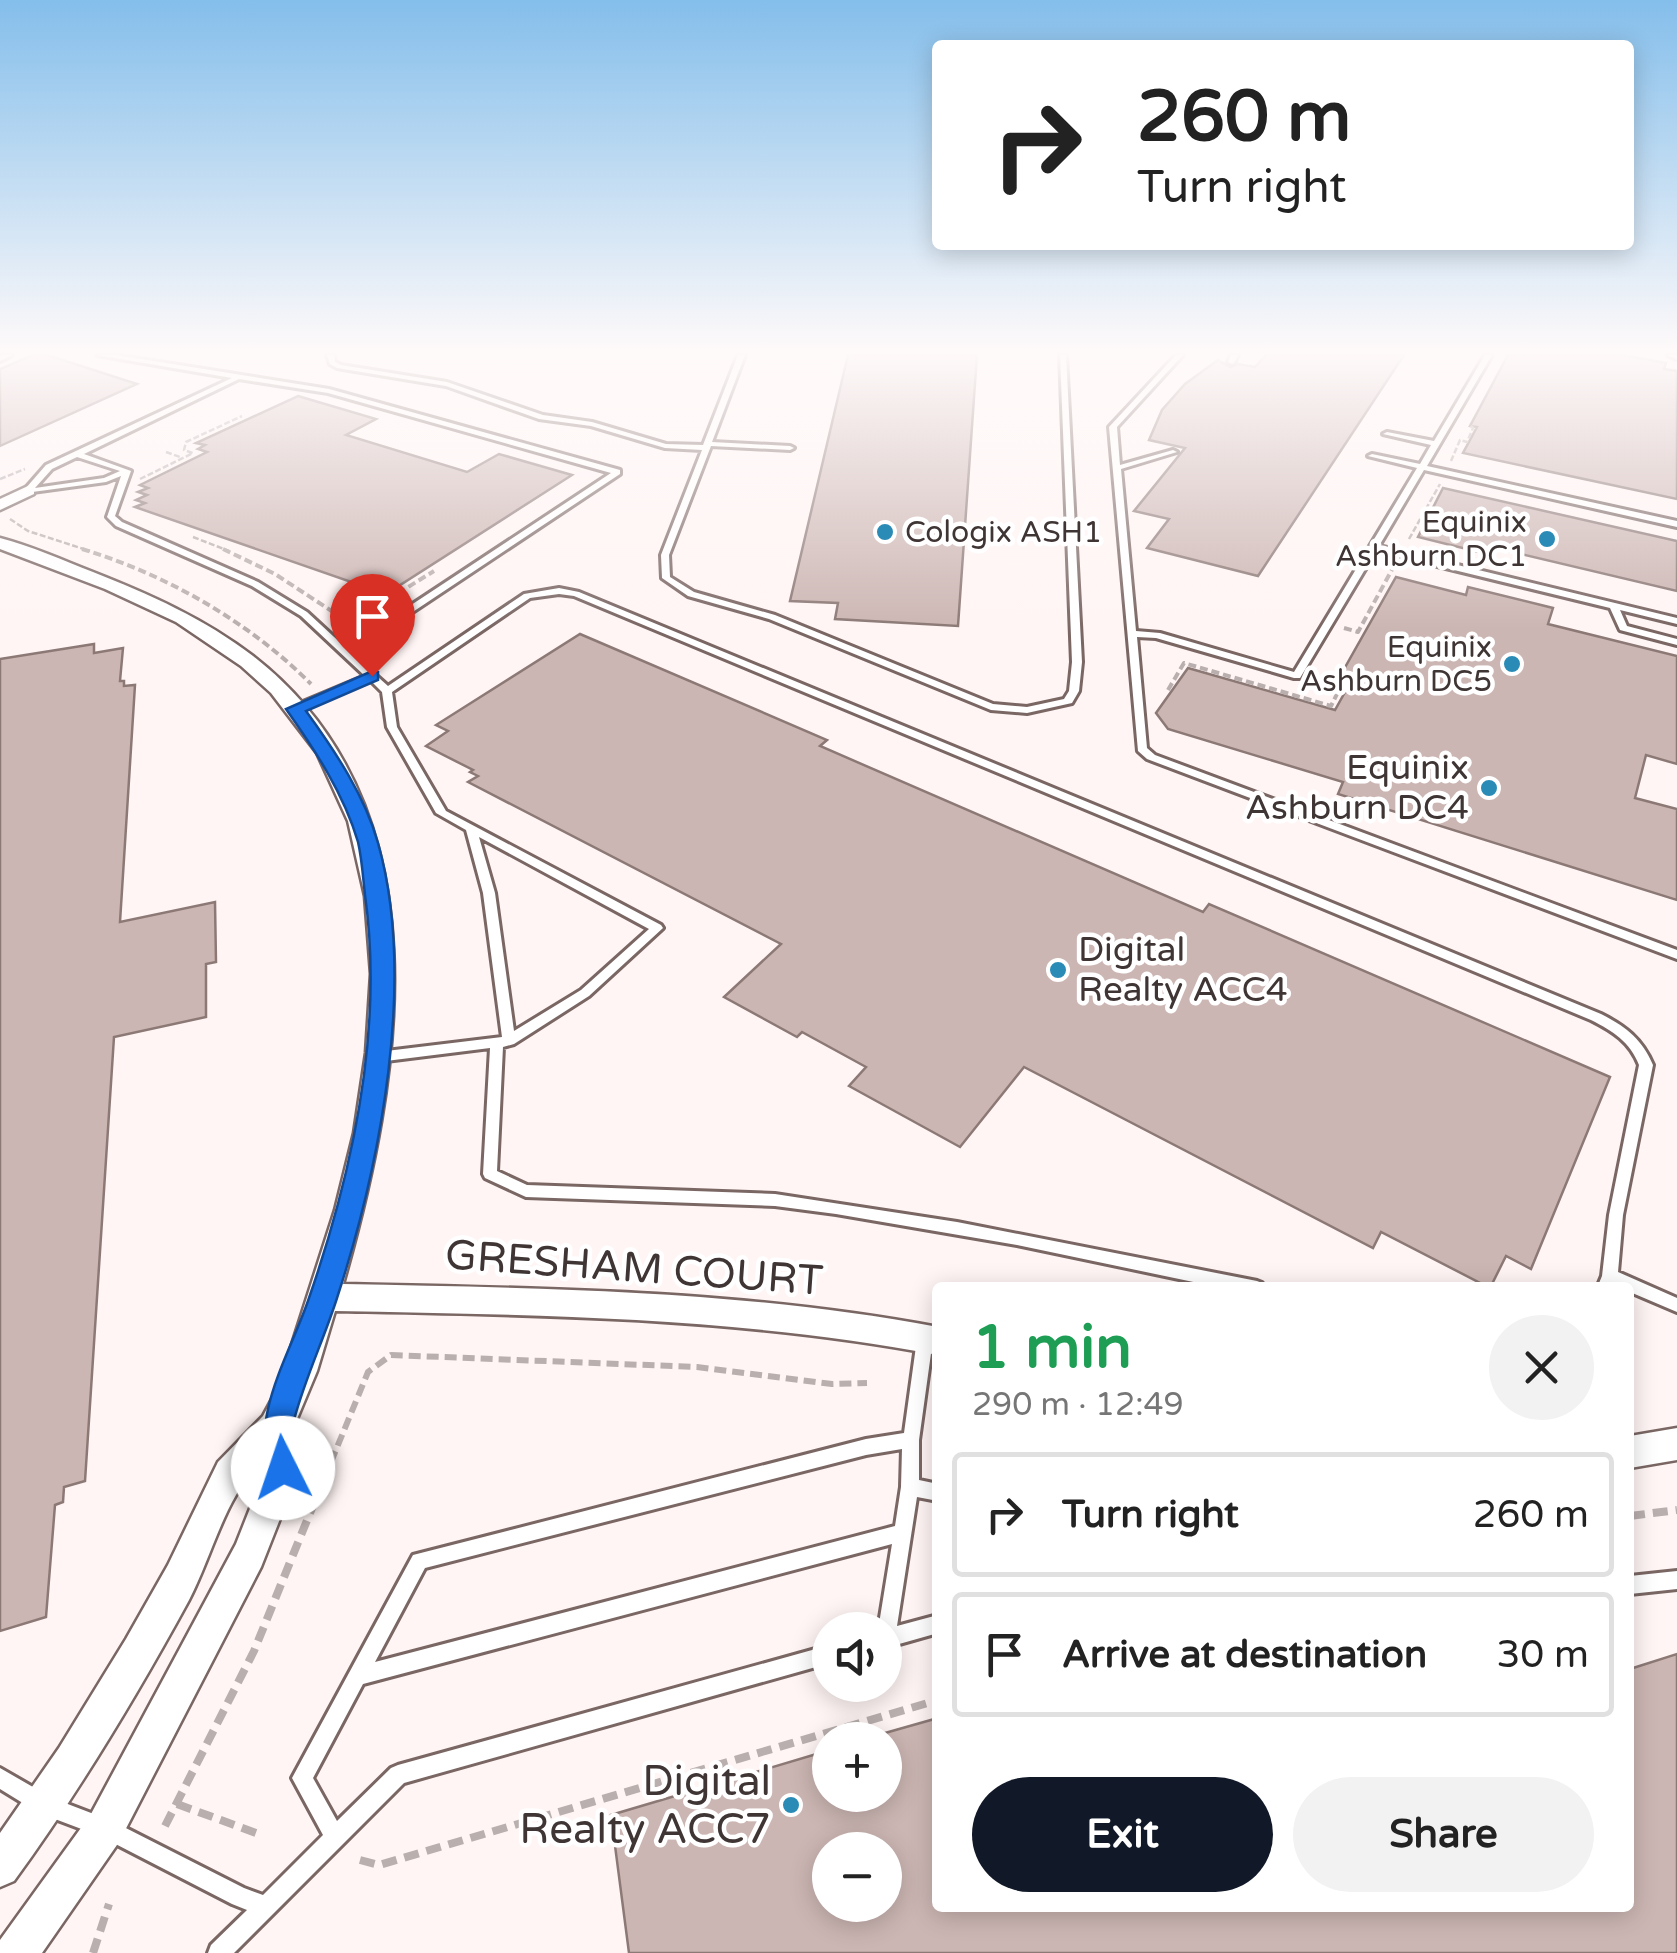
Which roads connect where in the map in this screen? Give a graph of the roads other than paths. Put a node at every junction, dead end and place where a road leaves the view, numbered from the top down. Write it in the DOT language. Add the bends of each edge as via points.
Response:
graph roads {
  1 [pos="93,446"];
  2 [pos="524,446"];
  3 [pos="708,446"];
  4 [pos="714,446"];
  5 [pos="1066,446"];
  6 [pos="1115,446"];
  7 [pos="1436,446"];
  8 [pos="790,448"];
  9 [pos="1173,452"];
  10 [pos="77,454"];
  11 [pos="1372,456"];
  12 [pos="1117,468"];
  13 [pos="1423,468"];
  14 [pos="124,476"];
  15 [pos="28,491"];
  16 [pos="0,505"];
  17 [pos="1677,524"];
  18 [pos="0,543"];
  19 [pos="1375,548"];
  20 [pos="1614,606"];
  21 [pos="1677,621"];
  22 [pos="1132,634"];
  23 [pos="1677,642"];
  24 [pos="347,652"];
  25 [pos="372,676"];
  26 [pos="387,691"];
  27 [pos="295,709"];
  28 [pos="471,829"];
  29 [pos="1677,955"];
  30 [pos="503,1042"];
  31 [pos="378,1057"];
  32 [pos="1228,1282"];
  33 [pos="1607,1282"];
  34 [pos="1634,1291"];
  35 [pos="324,1298"];
  36 [pos="1677,1305"];
  37 [pos="932,1340"];
  38 [pos="278,1424"];
  39 [pos="911,1440"];
  40 [pos="1677,1444"];
  41 [pos="1634,1451"];
  42 [pos="910,1487"];
  43 [pos="932,1492"];
  44 [pos="902,1534"];
  45 [pos="1677,1580"];
  46 [pos="1634,1585"];
  47 [pos="890,1612"];
  48 [pos="932,1626"];
  49 [pos="902,1634"];
  50 [pos="812,1659"];
  51 [pos="357,1676"];
  52 [pos="0,1778"];
  53 [pos="46,1806"];
  54 [pos="105,1828"];
  55 [pos="334,1838"];
  56 [pos="0,1867"];
  57 [pos="264,1906"];
  58 [pos="16,1953"];
  59 [pos="218,1953"];
  1 -- 10 [label="lane"];
  2 -- 24 [label="lane" via="617,472"];
  3 -- 5 [label="lane" via="665,556 666,578 675,586 1009,710 1068,701 1074,691"];
  4 -- 8 [label="lane"];
  6 -- 12 [label="lane"];
  7 -- 13 [label="lane"];
  9 -- 12 [label="lane"];
  10 -- 14 [label="lane"];
  10 -- 15 [label="lane" via="49,468"];
  11 -- 13 [label="lane"];
  12 -- 22 [label="lane"];
  13 -- 17 [label="lane"];
  13 -- 19 [label="lane"];
  14 -- 15 [label="lane"];
  14 -- 24 [label="lane" via="111,517 118,524 255,584"];
  15 -- 16 [label="street"];
  18 -- 27 [label="street" via="178,613 248,662"];
  19 -- 20 [label="lane"];
  19 -- 22 [label="lane" via="1297,676"];
  20 -- 21 [label="lane"];
  20 -- 23 [label="lane" via="1623,628"];
  22 -- 29 [label="lane" via="1142,749 1151,757"];
  24 -- 25 [label="lane"];
  25 -- 26 [label="lane"];
  25 -- 27 [label="lane"];
  26 -- 28 [label="lane" via="392,727 442,813"];
  26 -- 33 [label="lane" via="527,596 576,594 1596,1017 1624,1031 1646,1065"];
  27 -- 31 [label="street" via="330,758 368,843 382,936"];
  28 -- 30 [label="lane" via="490,893"];
  28 -- 30 [label="lane" via="657,928 585,993"];
  30 -- 31 [label="lane"];
  30 -- 32 [label="lane" via="490,1174 526,1191 816,1205"];
  31 -- 35 [label="street" via="357,1182"];
  34 -- 36 [label="lane"];
  35 -- 37 [label="street, GRESHAM COURT" via="644,1305"];
  35 -- 38 [label="street"];
  37 -- 39 [label="lane"];
  38 -- 53 [label="street" via="238,1462 181,1577"];
  38 -- 54 [label="street" via="283,1468 249,1555"];
  39 -- 42 [label="lane"];
  39 -- 51 [label="lane" via="420,1561"];
  40 -- 41 [label="street"];
  42 -- 43 [label="lane"];
  42 -- 44 [label="lane"];
  44 -- 47 [label="lane"];
  44 -- 51 [label="lane"];
  45 -- 46 [label="lane"];
  48 -- 49 [label="lane"];
  50 -- 55 [label="lane" via="398,1775"];
  51 -- 55 [label="lane" via="302,1778"];
  52 -- 53 [label="lane"];
  53 -- 54 [label="lane"];
  53 -- 56 [label="street"];
  54 -- 57 [label="lane"];
  54 -- 58 [label="street"];
  55 -- 57 [label="lane"];
  57 -- 59 [label="lane"];
}
